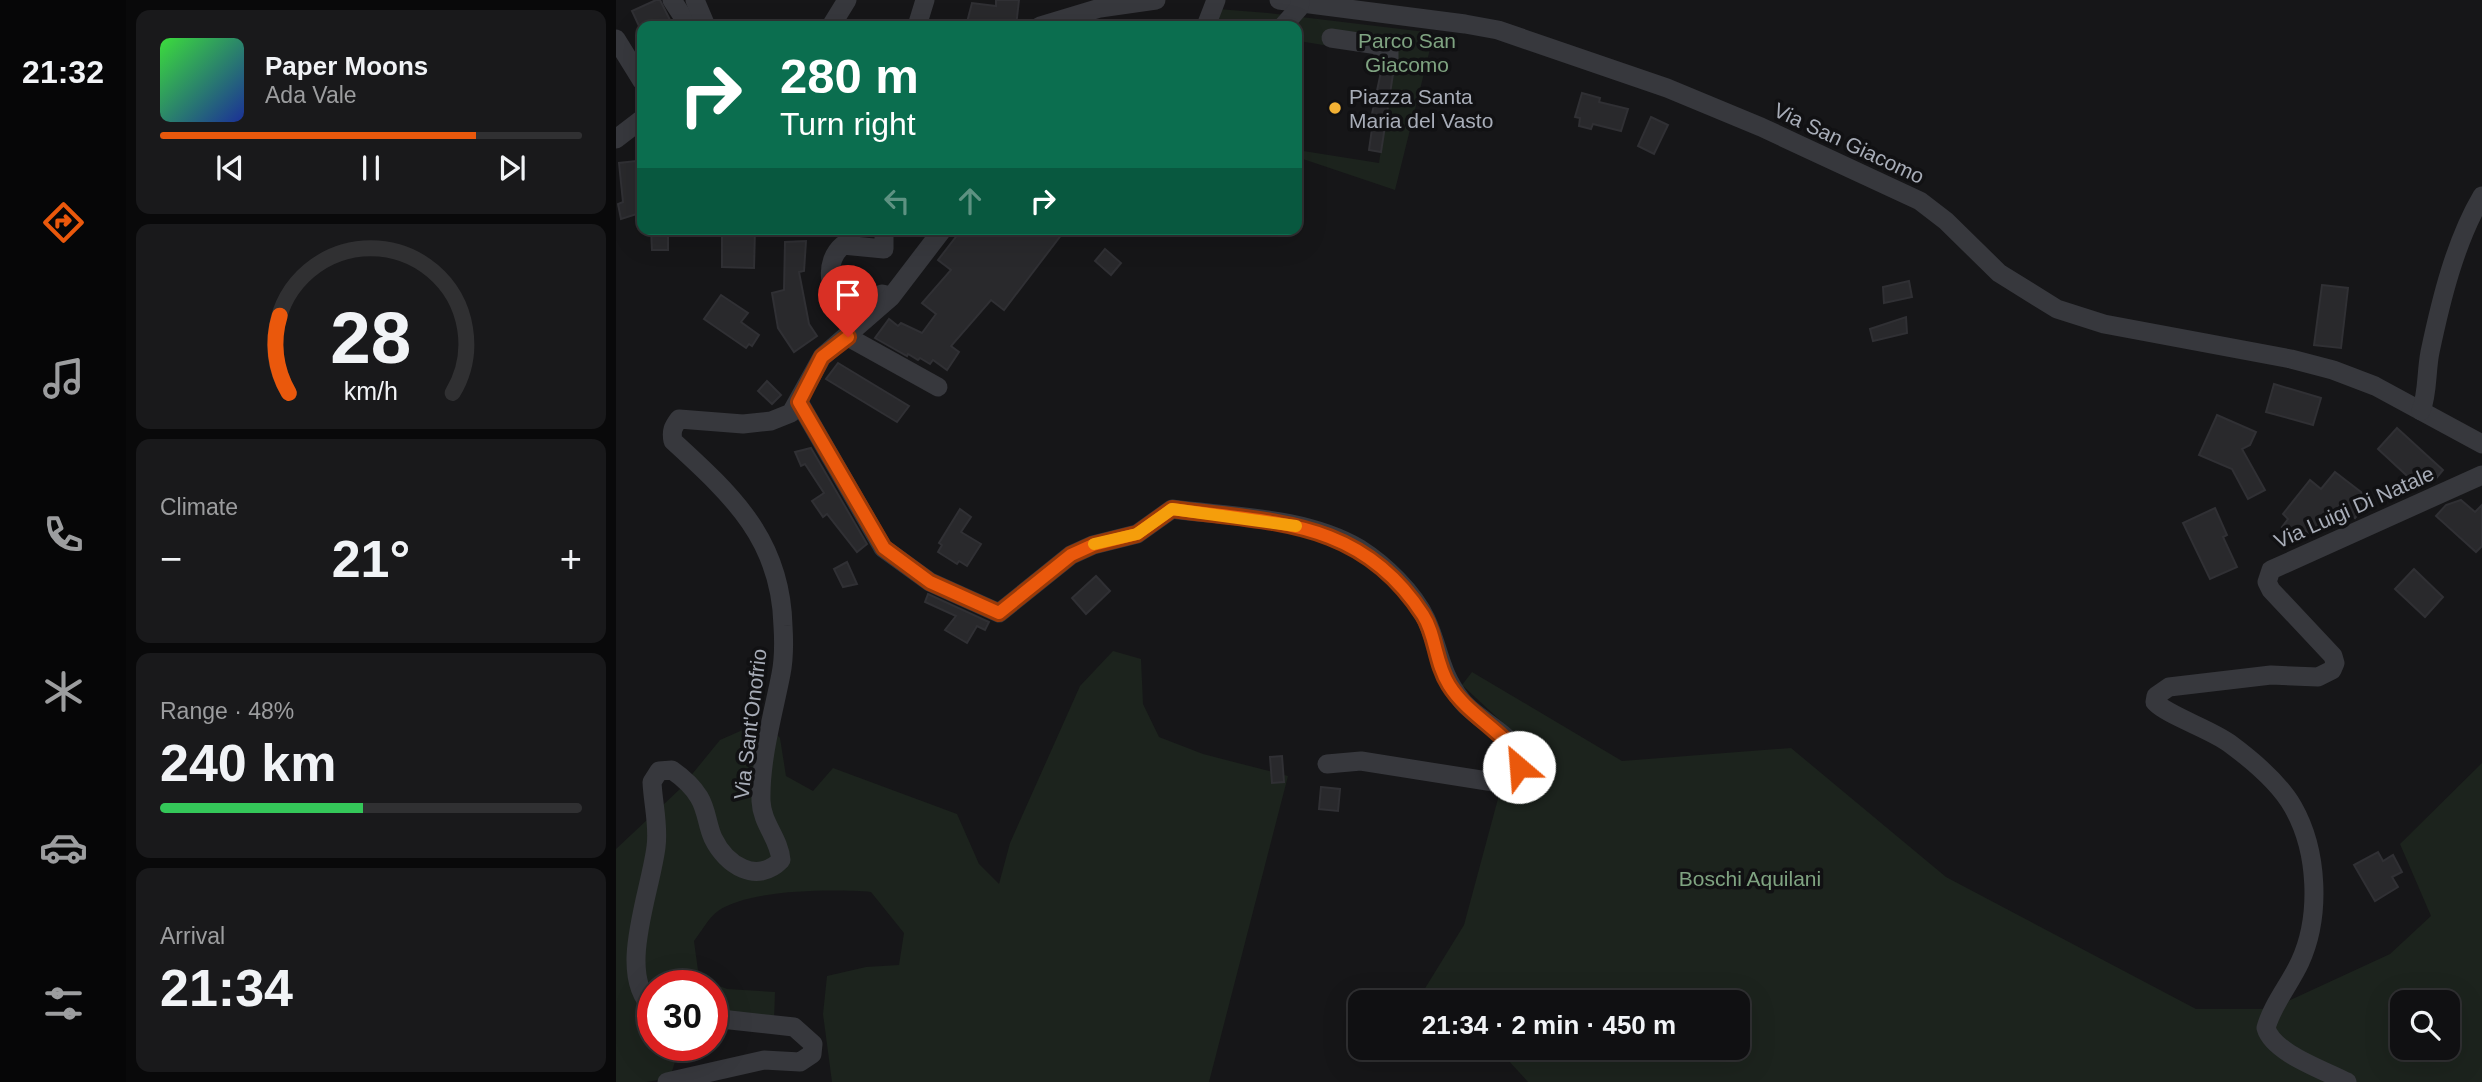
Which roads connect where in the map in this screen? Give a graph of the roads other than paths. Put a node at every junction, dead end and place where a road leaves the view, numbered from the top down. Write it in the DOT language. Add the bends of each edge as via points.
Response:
graph roads {
  1 [pos="672,0"];
  2 [pos="695,0"];
  3 [pos="847,0"];
  4 [pos="925,0"];
  5 [pos="1150,0"];
  6 [pos="1216,0"];
  7 [pos="1279,0"];
  8 [pos="1300,2"];
  9 [pos="1365,10"];
  10 [pos="1096,17"];
  11 [pos="687,21"];
  12 [pos="704,21"];
  13 [pos="834,21"];
  14 [pos="919,21"];
  15 [pos="1072,21"];
  16 [pos="1208,21"];
  17 [pos="1287,21"];
  18 [pos="1331,38"];
  19 [pos="616,39"];
  20 [pos="1361,42"];
  21 [pos="1389,63"];
  22 [pos="637,73"];
  23 [pos="637,123"];
  24 [pos="616,139"];
  25 [pos="2482,196"];
  26 [pos="884,235"];
  27 [pos="938,235"];
  28 [pos="891,297"];
  29 [pos="848,337"];
  30 [pos="938,387"];
  31 [pos="799,402"];
  32 [pos="2421,411"];
  33 [pos="2482,444"];
  34 [pos="2482,475"];
  35 [pos="1327,764"];
  36 [pos="637,994"];
  37 [pos="728,1020"];
  38 [pos="667,1082"];
  39 [pos="2347,1082"];
  1 -- 11 [label="street"];
  2 -- 12 [label="street"];
  3 -- 13 [label="street"];
  4 -- 14 [label="street"];
  5 -- 10 [label="street"];
  6 -- 16 [label="street"];
  7 -- 8 [label="street, Via San Giacomo"];
  8 -- 9 [label="street, Via San Giacomo"];
  8 -- 17 [label="street"];
  9 -- 20 [label="street"];
  9 -- 32 [label="street, Via San Giacomo" via="1498,30 1667,88 1920,201 1999,273 2057,309 2104,324 2333,370"];
  10 -- 15 [label="street"];
  18 -- 20 [label="street"];
  19 -- 22 [label="street"];
  20 -- 21 [label="street" via="1389,51"];
  23 -- 24 [label="street"];
  25 -- 32 [label="street" via="2437,321"];
  26 -- 28 [label="street" via="884,249 843,246 830,266 834,291 849,308 882,294"];
  27 -- 28 [label="street, Via Sant'Onofrio"];
  28 -- 29 [label="street, Via Sant'Onofrio"];
  29 -- 30 [label="street"];
  29 -- 31 [label="street, Via Sant'Onofrio" via="822,357"];
  31 -- 35 [label="street" via="884,548 930,582 987,610 999,613 1071,555 1137,534 1172,509 1300,526 1360,549 1408,593 1425,618 1448,684 1510,743 1520,757 1519,767 1512,778 1500,783 1361,761"];
  31 -- 36 [label="street, Via Sant'Onofrio" via="791,413 771,421 743,424 679,419 671,433 673,441 740,506 764,542 777,573 783,599 782,671 761,799 763,817 780,845 781,860 763,871 749,872 736,866 715,841 699,796 673,770 659,771 652,782 656,848 622,950 624,973"];
  32 -- 33 [label="street, Via San Giacomo"];
  34 -- 39 [label="street, Via Luigi Di Natale" via="2270,570 2271,590 2333,656 2335,663 2326,675 2271,675 2169,687 2156,696 2155,702 2165,711 2228,742 2282,790 2294,807 2310,861 2315,905 2311,935 2266,1028 2268,1037 2285,1050"];
  37 -- 38 [label="street" via="794,1027 814,1048 808,1059 800,1062 764,1060"];
}
